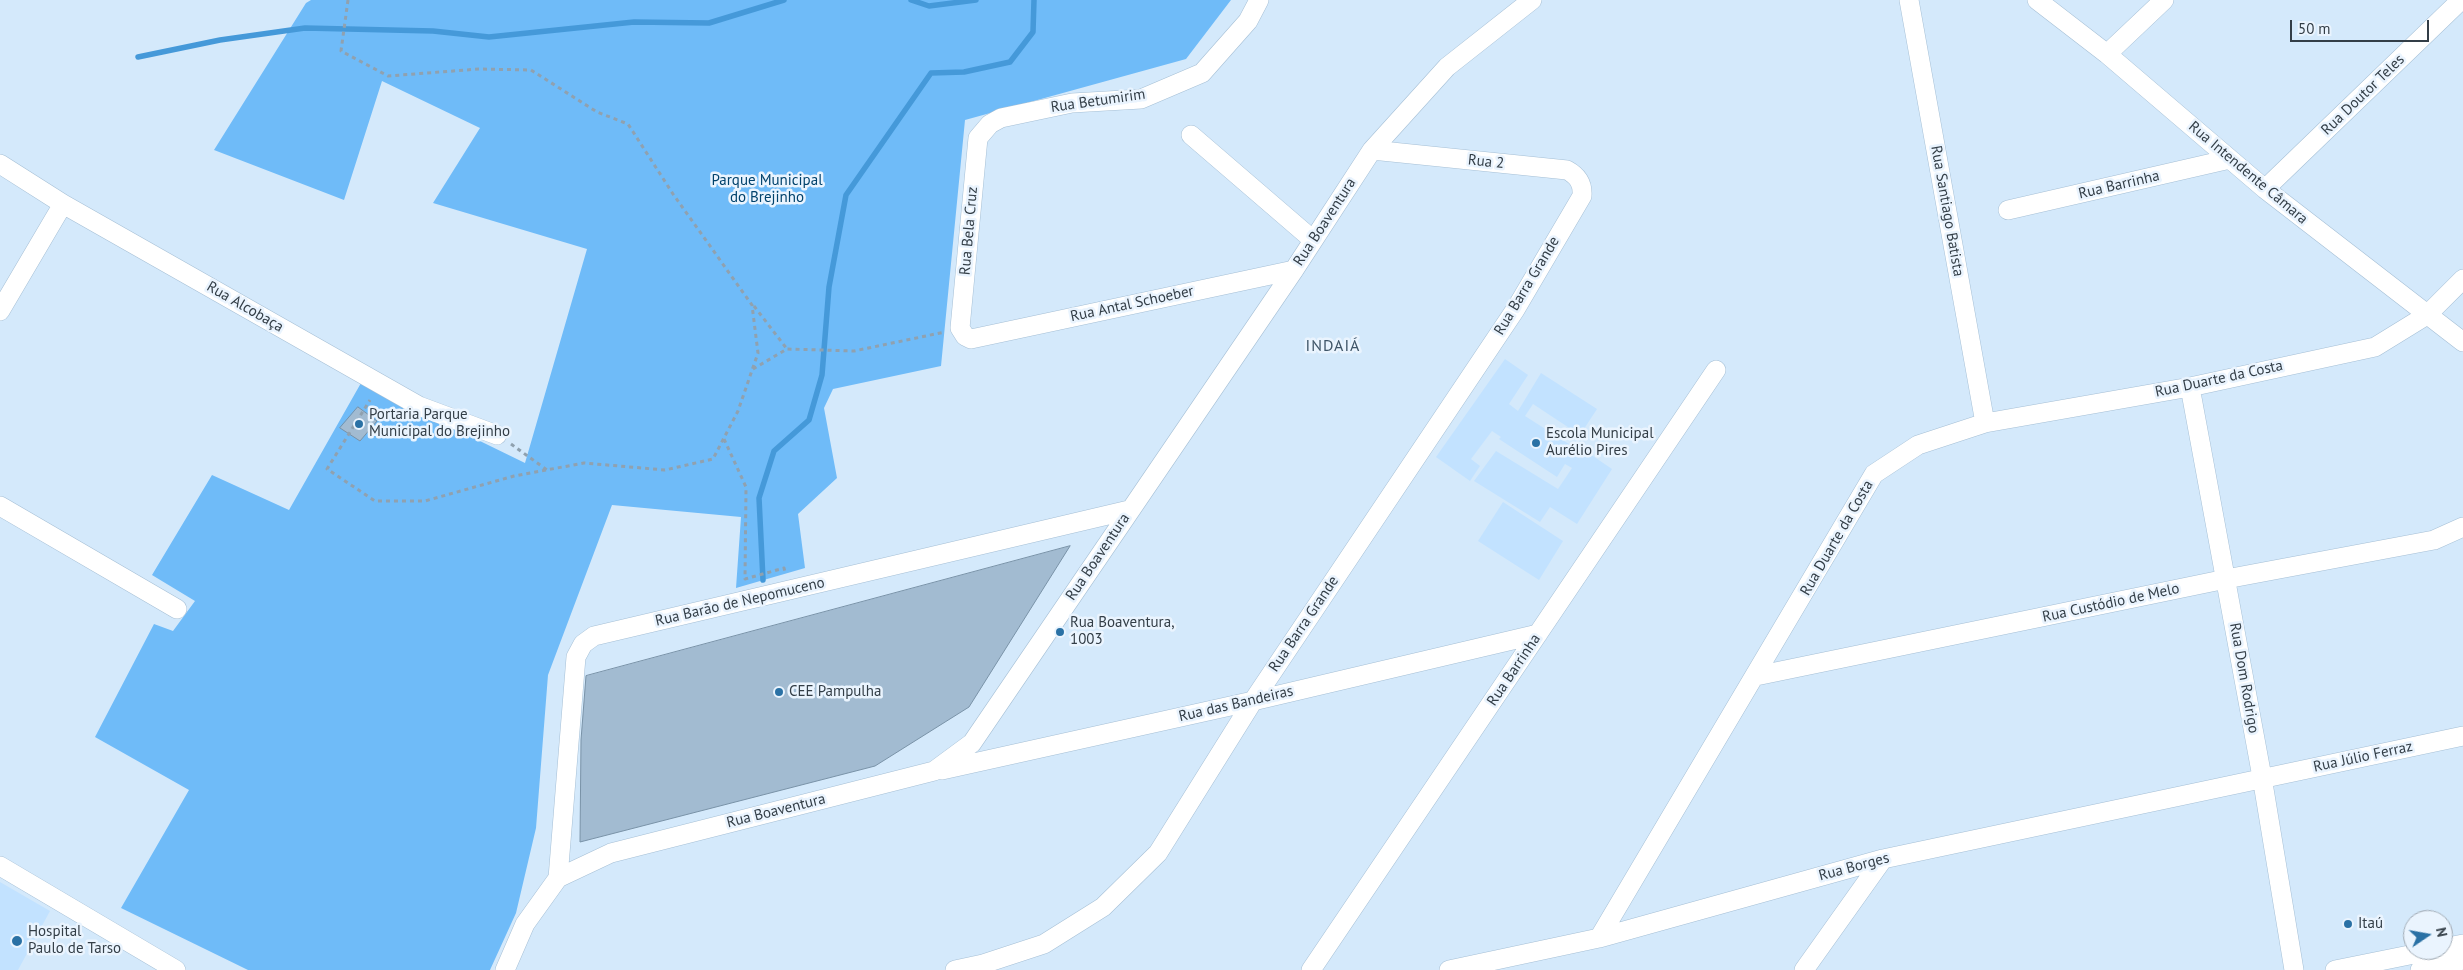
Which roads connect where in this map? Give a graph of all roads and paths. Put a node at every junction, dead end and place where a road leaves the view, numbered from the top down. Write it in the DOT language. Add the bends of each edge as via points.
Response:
graph roads {
  1 [pos="348,0"];
  2 [pos="1258,0"];
  3 [pos="1532,0"];
  4 [pos="1909,0"];
  5 [pos="2037,0"];
  6 [pos="2164,0"];
  7 [pos="2461,0"];
  8 [pos="2107,54"];
  9 [pos="990,124"];
  10 [pos="1191,135"];
  11 [pos="1372,150"];
  12 [pos="2230,159"];
  13 [pos="0,164"];
  14 [pos="2265,190"];
  15 [pos="1582,196"];
  16 [pos="62,204"];
  17 [pos="2008,210"];
  18 [pos="1313,240"];
  19 [pos="1294,270"];
  20 [pos="2463,279"];
  21 [pos="752,305"];
  22 [pos="0,310"];
  23 [pos="2427,315"];
  24 [pos="965,333"];
  25 [pos="2463,342"];
  26 [pos="787,349"];
  27 [pos="753,369"];
  28 [pos="1716,370"];
  29 [pos="380,384"];
  30 [pos="2190,386"];
  31 [pos="1986,423"];
  32 [pos="497,435"];
  33 [pos="724,438"];
  34 [pos="547,470"];
  35 [pos="0,506"];
  36 [pos="1129,510"];
  37 [pos="2463,527"];
  38 [pos="774,571"];
  39 [pos="2226,579"];
  40 [pos="177,609"];
  41 [pos="1538,634"];
  42 [pos="1756,676"];
  43 [pos="1253,701"];
  44 [pos="2463,736"];
  45 [pos="934,771"];
  46 [pos="2262,778"];
  47 [pos="1883,859"];
  48 [pos="0,866"];
  49 [pos="558,878"];
  50 [pos="1599,938"];
  51 [pos="2403,956"];
  52 [pos="2463,960"];
  53 [pos="1001,965"];
  54 [pos="176,970"];
  55 [pos="505,970"];
  56 [pos="955,970"];
  57 [pos="1310,970"];
  58 [pos="1449,970"];
  59 [pos="1804,970"];
  60 [pos="2294,970"];
  61 [pos="2335,970"];
  62 [pos="2420,970"];
  1 -- 21 [label="path" via="341,51 388,76 479,69 531,70 597,112 628,124"];
  2 -- 9 [label="street, Rua Betumirim" via="1248,21 1202,73 1141,99 1072,103 1001,118"];
  3 -- 11 [label="street, Rua Boaventura" via="1447,67"];
  4 -- 31 [label="street, Rua Santiago Batista"];
  5 -- 8 [label="street, Rua Intendente Câmara"];
  6 -- 8 [label="street"];
  7 -- 14 [label="street, Rua Doutor Teles"];
  8 -- 12 [label="street, Rua Intendente Câmara"];
  9 -- 24 [label="street, Rua Bela Cruz" via="978,138"];
  10 -- 18 [label="street"];
  11 -- 15 [label="street, Rua 2" via="1567,170 1579,179"];
  11 -- 18 [label="street, Rua Boaventura"];
  12 -- 14 [label="street, Rua Intendente Câmara"];
  12 -- 17 [label="street, Rua Barrinha"];
  13 -- 16 [label="street, Rua Alcobaça"];
  14 -- 23 [label="street, Rua Intendente Câmara"];
  15 -- 43 [label="street, Rua Barra Grande" via="1515,310"];
  16 -- 22 [label="street"];
  16 -- 29 [label="street, Rua Alcobaça"];
  18 -- 19 [label="street, Rua Boaventura"];
  19 -- 24 [label="street, Rua Antal Schoeber"];
  19 -- 36 [label="street, Rua Boaventura"];
  20 -- 23 [label="street, Rua Duarte da Costa"];
  21 -- 26 [label="path"];
  21 -- 27 [label="path" via="758,353"];
  23 -- 25 [label="street, Rua Intendente Câmara"];
  23 -- 30 [label="street, Rua Duarte da Costa" via="2374,347"];
  24 -- 26 [label="path" via="854,351"];
  26 -- 27 [label="path"];
  27 -- 33 [label="path" via="738,412"];
  28 -- 41 [label="street, Rua Barrinha"];
  29 -- 32 [label="street, Rua Alcobaça" via="419,406"];
  29 -- 34 [label="path" via="327,469 376,501 425,501"];
  30 -- 31 [label="street, Rua Duarte da Costa"];
  30 -- 39 [label="street, Rua Dom Rodrigo"];
  31 -- 42 [label="street, Rua Duarte da Costa" via="1918,445 1874,474"];
  32 -- 34 [label="path"];
  33 -- 34 [label="path" via="713,459 664,470 584,463"];
  33 -- 38 [label="path" via="746,486 745,579"];
  35 -- 40 [label="street"];
  36 -- 45 [label="street, Rua Boaventura" via="972,743"];
  36 -- 49 [label="street, Rua Barão de Nepomuceno" via="594,636 583,644 576,657"];
  37 -- 39 [label="street, Rua Custódio de Melo" via="2434,540"];
  39 -- 42 [label="street, Rua Custódio de Melo"];
  39 -- 46 [label="street, Rua Dom Rodrigo"];
  41 -- 43 [label="street, Rua das Bandeiras"];
  41 -- 57 [label="street, Rua Barrinha"];
  42 -- 50 [label="street, Rua Duarte da Costa"];
  43 -- 45 [label="street, Rua das Bandeiras"];
  43 -- 53 [label="street, Rua Barra Grande" via="1158,853 1103,907 1044,944"];
  44 -- 46 [label="street, Rua Júlio Ferraz"];
  45 -- 49 [label="street, Rua Boaventura" via="611,853"];
  46 -- 47 [label="street, Rua Borges"];
  46 -- 60 [label="street, Rua Dom Rodrigo"];
  47 -- 50 [label="street, Rua Borges"];
  47 -- 59 [label="street"];
  48 -- 54 [label="street"];
  49 -- 55 [label="street, Rua Boaventura" via="525,924"];
  50 -- 58 [label="street, Rua Borges"];
  51 -- 61 [label="street"];
  52 -- 62 [label="street"];
  53 -- 56 [label="street, Rua Barra Grande"];
}
